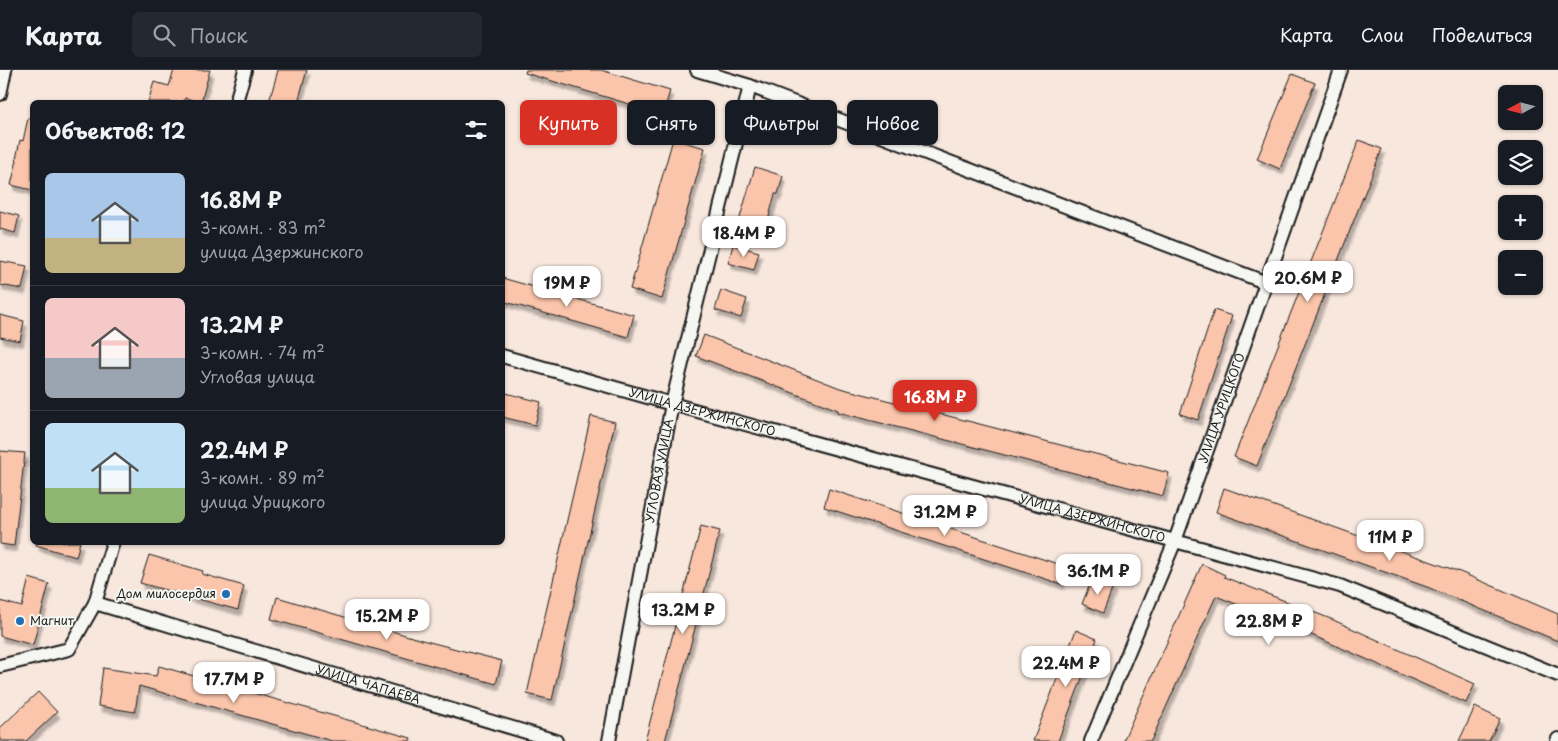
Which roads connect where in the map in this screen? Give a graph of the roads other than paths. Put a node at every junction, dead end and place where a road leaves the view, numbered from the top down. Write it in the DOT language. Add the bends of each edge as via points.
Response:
graph roads {
  1 [pos="6,70"];
  2 [pos="245,70"];
  3 [pos="697,70"];
  4 [pos="1341,70"];
  5 [pos="750,86"];
  6 [pos="0,94"];
  7 [pos="237,100"];
  8 [pos="1267,283"];
  9 [pos="505,357"];
  10 [pos="672,404"];
  11 [pos="1176,541"];
  12 [pos="112,545"];
  13 [pos="95,603"];
  14 [pos="0,666"];
  15 [pos="1558,675"];
  16 [pos="556,741"];
  17 [pos="609,741"];
  18 [pos="1091,741"];
  1 -- 6 [label="street"];
  2 -- 7 [label="street"];
  3 -- 5 [label="street"];
  4 -- 8 [label="street, УЛИЦА УРИЦКОГО"];
  5 -- 8 [label="street"];
  5 -- 10 [label="street, УГЛОВАЯ УЛИЦА"];
  8 -- 11 [label="street, УЛИЦА УРИЦКОГО"];
  9 -- 10 [label="street, УЛИЦА ДЗЕРЖИНСКОГО"];
  10 -- 11 [label="street, УЛИЦА ДЗЕРЖИНСКОГО"];
  10 -- 17 [label="street, УГЛОВАЯ УЛИЦА"];
  11 -- 15 [label="street, УЛИЦА ДЗЕРЖИНСКОГО" via="1340,586"];
  11 -- 18 [label="street, УЛИЦА УРИЦКОГО"];
  12 -- 13 [label="street"];
  13 -- 14 [label="street" via="69,649"];
  13 -- 16 [label="street, УЛИЦА ЧАПАЕВА"];
}
